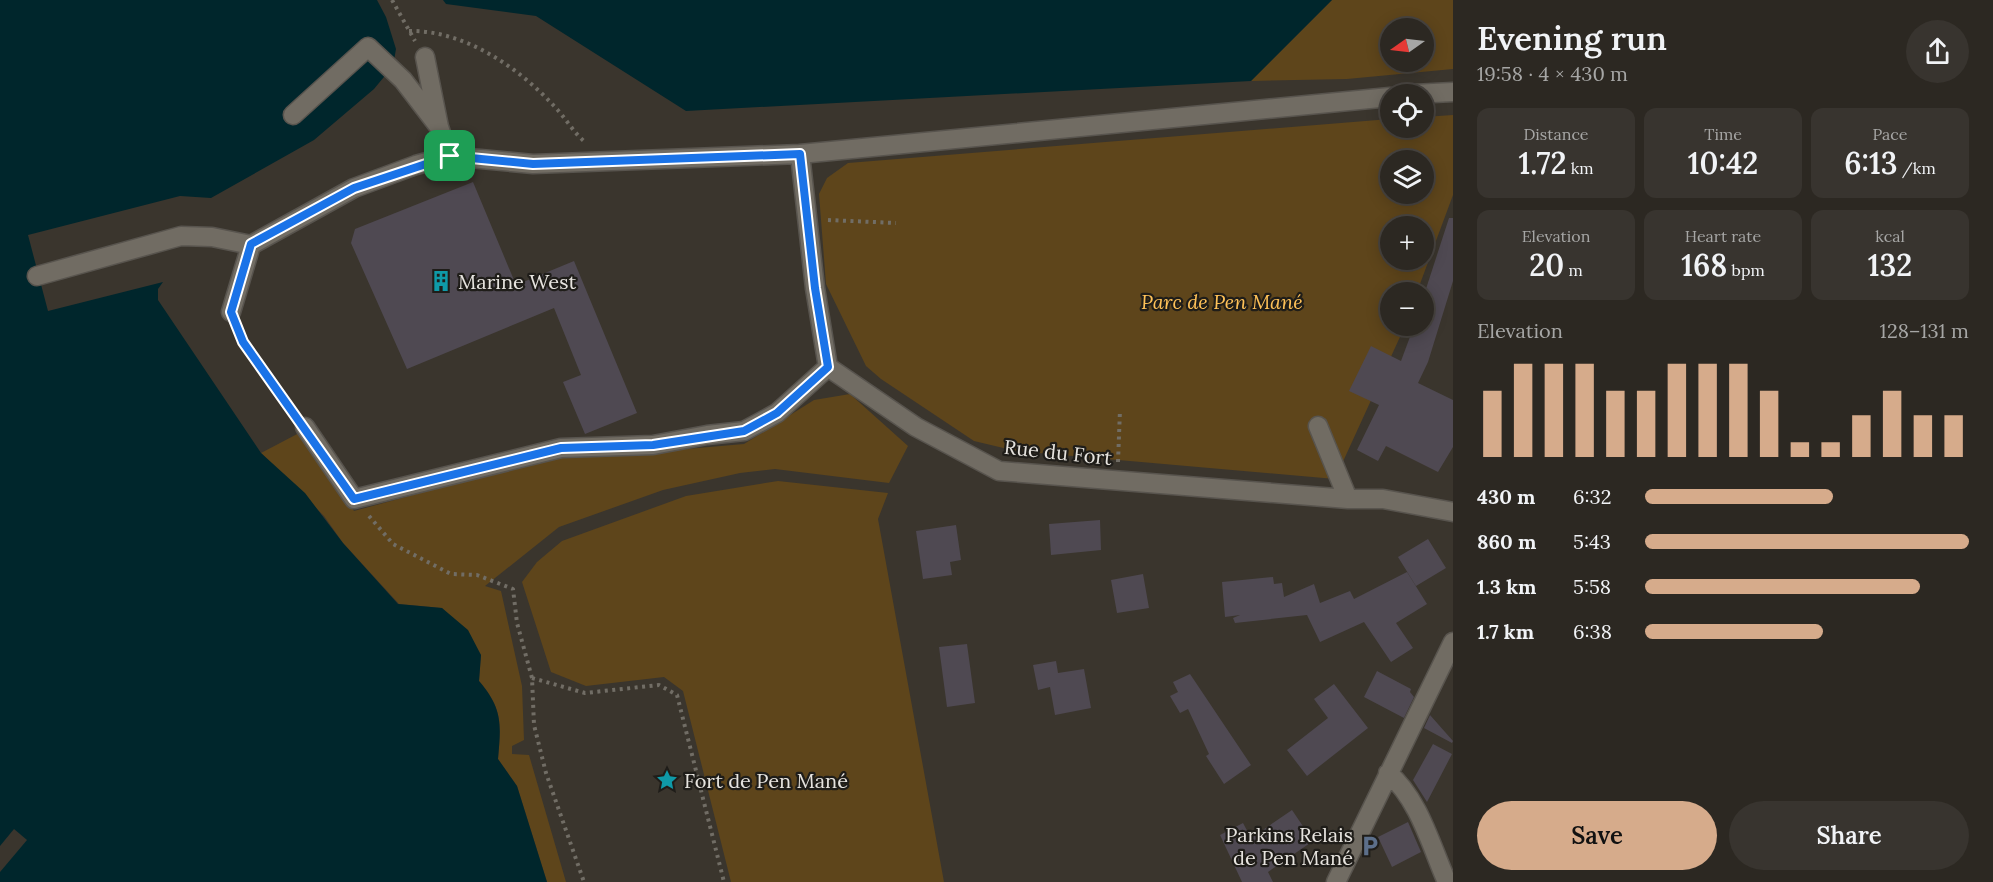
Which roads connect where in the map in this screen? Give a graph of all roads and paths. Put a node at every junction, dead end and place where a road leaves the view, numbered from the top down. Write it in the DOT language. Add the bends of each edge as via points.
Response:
graph roads {
  1 [pos="392,0"];
  2 [pos="409,31"];
  3 [pos="424,57"];
  4 [pos="1453,92"];
  5 [pos="1434,93"];
  6 [pos="1380,98"];
  7 [pos="293,115"];
  8 [pos="439,127"];
  9 [pos="596,141"];
  10 [pos="800,154"];
  11 [pos="450,156"];
  12 [pos="807,219"];
  13 [pos="896,223"];
  14 [pos="251,244"];
  15 [pos="37,276"];
  16 [pos="231,312"];
  17 [pos="828,367"];
  18 [pos="1120,410"];
  19 [pos="1318,426"];
  20 [pos="305,427"];
  21 [pos="1118,480"];
  22 [pos="354,499"];
  23 [pos="1348,499"];
  24 [pos="1453,512"];
  25 [pos="1453,642"];
  26 [pos="532,678"];
  27 [pos="1388,773"];
  28 [pos="584,882"];
  29 [pos="724,882"];
  30 [pos="1335,882"];
  31 [pos="1447,882"];
  1 -- 2 [label="path"];
  2 -- 3 [label="path"];
  2 -- 9 [label="path" via="427,30 504,61 554,105 584,142"];
  3 -- 8 [label="street"];
  4 -- 5 [label="street"];
  6 -- 10 [label="street"];
  7 -- 8 [label="street" via="368,47 403,81"];
  8 -- 11 [label="street"];
  10 -- 11 [label="street" via="533,164"];
  10 -- 12 [label="street"];
  11 -- 14 [label="street" via="354,188"];
  12 -- 13 [label="path"];
  12 -- 17 [label="street"];
  14 -- 15 [label="street" via="181,236"];
  14 -- 16 [label="street"];
  16 -- 20 [label="path" via="243,342"];
  17 -- 21 [label="street, Rue du Fort" via="916,427 999,471"];
  17 -- 22 [label="street" via="777,413 744,431 653,445 561,448"];
  18 -- 21 [label="path"];
  19 -- 23 [label="street"];
  20 -- 22 [label="street"];
  21 -- 23 [label="street, Rue du Fort"];
  22 -- 26 [label="path" via="393,544 451,574 477,575 513,589 517,623"];
  23 -- 24 [label="street, Rue du Fort" via="1383,499"];
  25 -- 27 [label="street"];
  26 -- 28 [label="path" via="534,724 546,773"];
  26 -- 29 [label="path" via="585,693 659,685 677,695"];
  27 -- 30 [label="street"];
  27 -- 31 [label="street" via="1402,784"];
}
